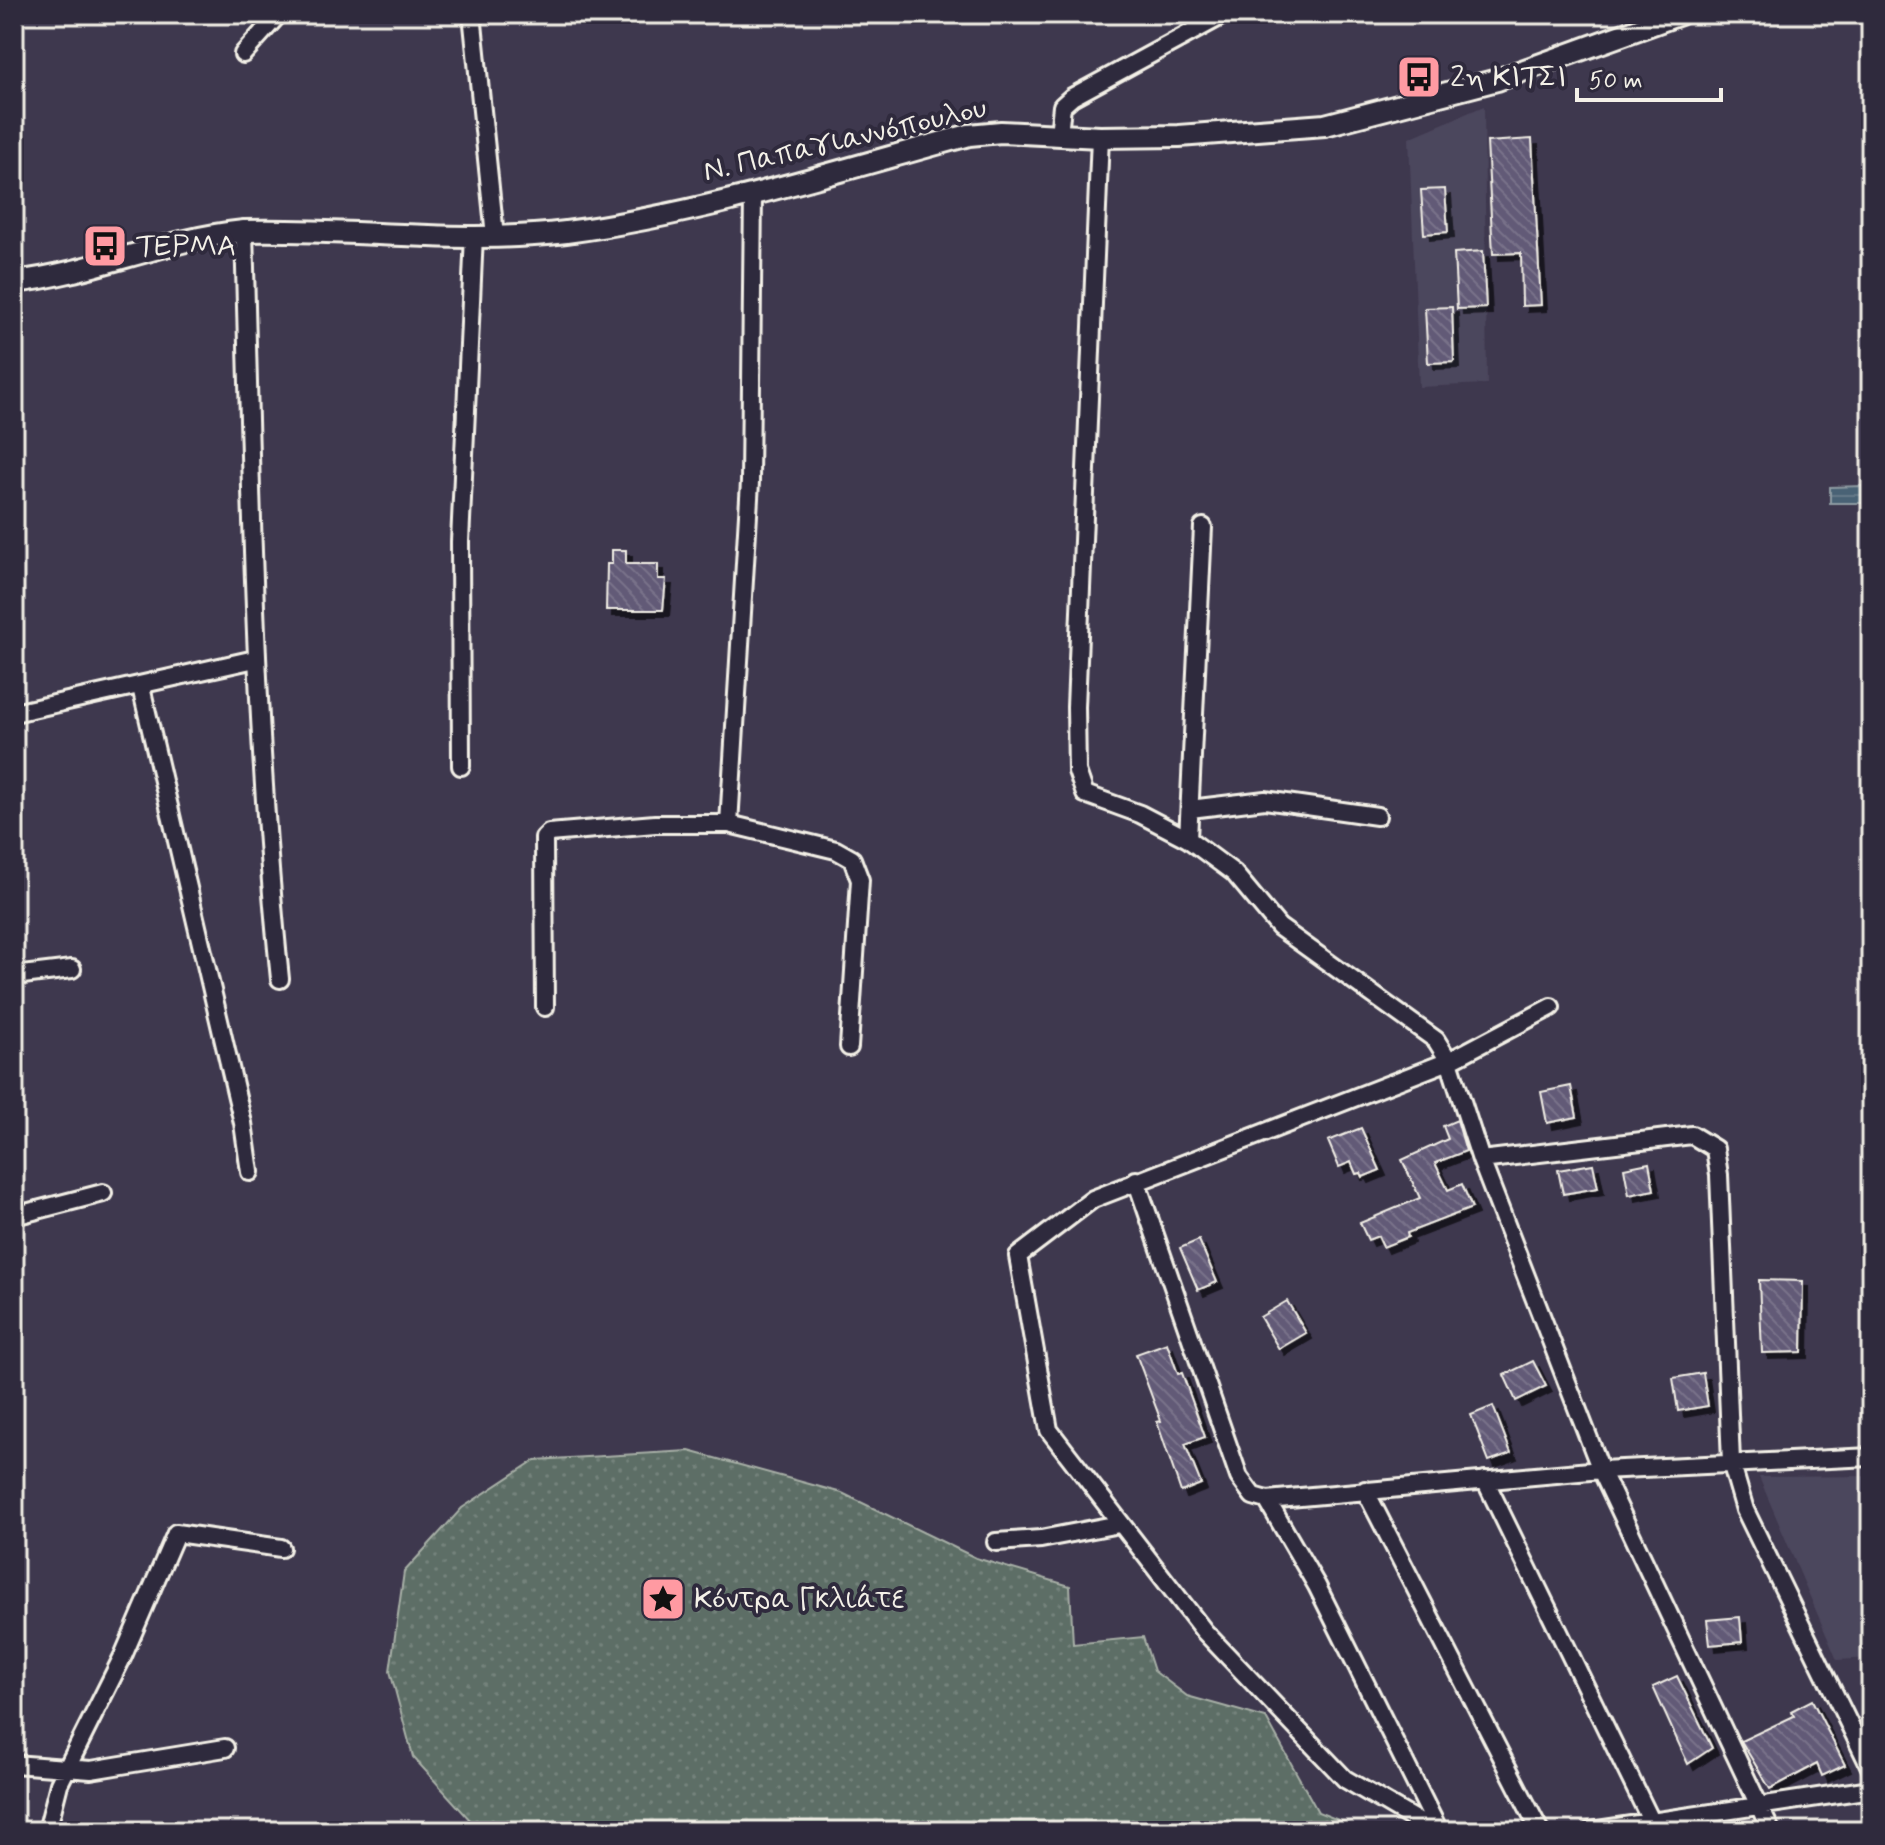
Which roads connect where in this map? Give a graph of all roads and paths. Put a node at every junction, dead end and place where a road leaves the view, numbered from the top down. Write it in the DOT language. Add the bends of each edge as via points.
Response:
graph roads {
  1 [pos="279,14"];
  2 [pos="472,14"];
  3 [pos="1225,14"];
  4 [pos="1680,14"];
  5 [pos="243,54"];
  6 [pos="1059,135"];
  7 [pos="1100,137"];
  8 [pos="753,193"];
  9 [pos="244,231"];
  10 [pos="474,235"];
  11 [pos="495,236"];
  12 [pos="14,282"];
  13 [pos="1203,527"];
  14 [pos="255,659"];
  15 [pos="141,687"];
  16 [pos="14,713"];
  17 [pos="461,766"];
  18 [pos="1190,809"];
  19 [pos="1377,816"];
  20 [pos="729,824"];
  21 [pos="1188,839"];
  22 [pos="72,969"];
  23 [pos="14,976"];
  24 [pos="280,979"];
  25 [pos="545,1007"];
  26 [pos="1551,1007"];
  27 [pos="849,1047"];
  28 [pos="1449,1061"];
  29 [pos="1481,1160"];
  30 [pos="250,1172"];
  31 [pos="1136,1180"];
  32 [pos="103,1193"];
  33 [pos="14,1216"];
  34 [pos="1871,1457"];
  35 [pos="1731,1462"];
  36 [pos="1601,1470"];
  37 [pos="1485,1480"];
  38 [pos="1365,1490"];
  39 [pos="1267,1500"];
  40 [pos="1119,1524"];
  41 [pos="996,1542"];
  42 [pos="281,1548"];
  43 [pos="225,1748"];
  44 [pos="14,1764"];
  45 [pos="66,1769"];
  46 [pos="1871,1769"];
  47 [pos="1871,1789"];
  48 [pos="1759,1807"];
  49 [pos="1654,1826"];
  50 [pos="47,1831"];
  51 [pos="1437,1831"];
  52 [pos="1540,1831"];
  53 [pos="1591,1831"];
  54 [pos="1771,1831"];
  1 -- 5 [label="street"];
  2 -- 11 [label="street"];
  3 -- 6 [label="street" via="1072,97 1062,106"];
  4 -- 7 [label="street, Ν. Παπαγιαννόπουλου" via="1497,80 1325,125"];
  6 -- 7 [label="street, Ν. Παπαγιαννόπουλου"];
  6 -- 8 [label="street, Ν. Παπαγιαννόπουλου" via="969,135"];
  7 -- 21 [label="street" via="1077,771 1085,794"];
  8 -- 11 [label="street, Ν. Παπαγιαννόπουλου" via="566,232"];
  8 -- 20 [label="street" via="750,482"];
  9 -- 10 [label="street, Ν. Παπαγιαννόπουλου"];
  9 -- 12 [label="street, Ν. Παπαγιαννόπουλου" via="211,234"];
  9 -- 14 [label="street"];
  10 -- 11 [label="street, Ν. Παπαγιαννόπουλου"];
  10 -- 17 [label="street" via="460,542"];
  13 -- 18 [label="street"];
  14 -- 15 [label="street"];
  14 -- 24 [label="street"];
  15 -- 16 [label="street"];
  15 -- 30 [label="street"];
  18 -- 19 [label="street" via="1265,800"];
  18 -- 21 [label="street"];
  20 -- 25 [label="street" via="549,833 544,838"];
  20 -- 27 [label="street" via="836,850 852,859 860,880"];
  21 -- 28 [label="street" via="1234,873 1279,927 1436,1040"];
  22 -- 23 [label="street"];
  26 -- 28 [label="street"];
  28 -- 29 [label="street"];
  28 -- 31 [label="street"];
  29 -- 35 [label="street" via="1692,1135 1715,1149"];
  29 -- 36 [label="street"];
  31 -- 39 [label="street" via="1239,1477 1253,1496"];
  31 -- 40 [label="street" via="1093,1199 1018,1256 1049,1430"];
  32 -- 33 [label="street"];
  34 -- 35 [label="street"];
  35 -- 36 [label="street"];
  35 -- 46 [label="street" via="1745,1510"];
  36 -- 37 [label="street"];
  36 -- 48 [label="street"];
  37 -- 38 [label="street"];
  37 -- 49 [label="street"];
  38 -- 39 [label="street"];
  38 -- 52 [label="street"];
  39 -- 51 [label="street" via="1324,1600"];
  40 -- 41 [label="street"];
  40 -- 51 [label="street" via="1204,1631 1345,1779"];
  42 -- 45 [label="street" via="176,1533"];
  43 -- 45 [label="street" via="91,1770"];
  44 -- 45 [label="street"];
  45 -- 50 [label="street"];
  47 -- 48 [label="street"];
  48 -- 49 [label="street"];
  48 -- 54 [label="street"];
  49 -- 53 [label="street"];
}
